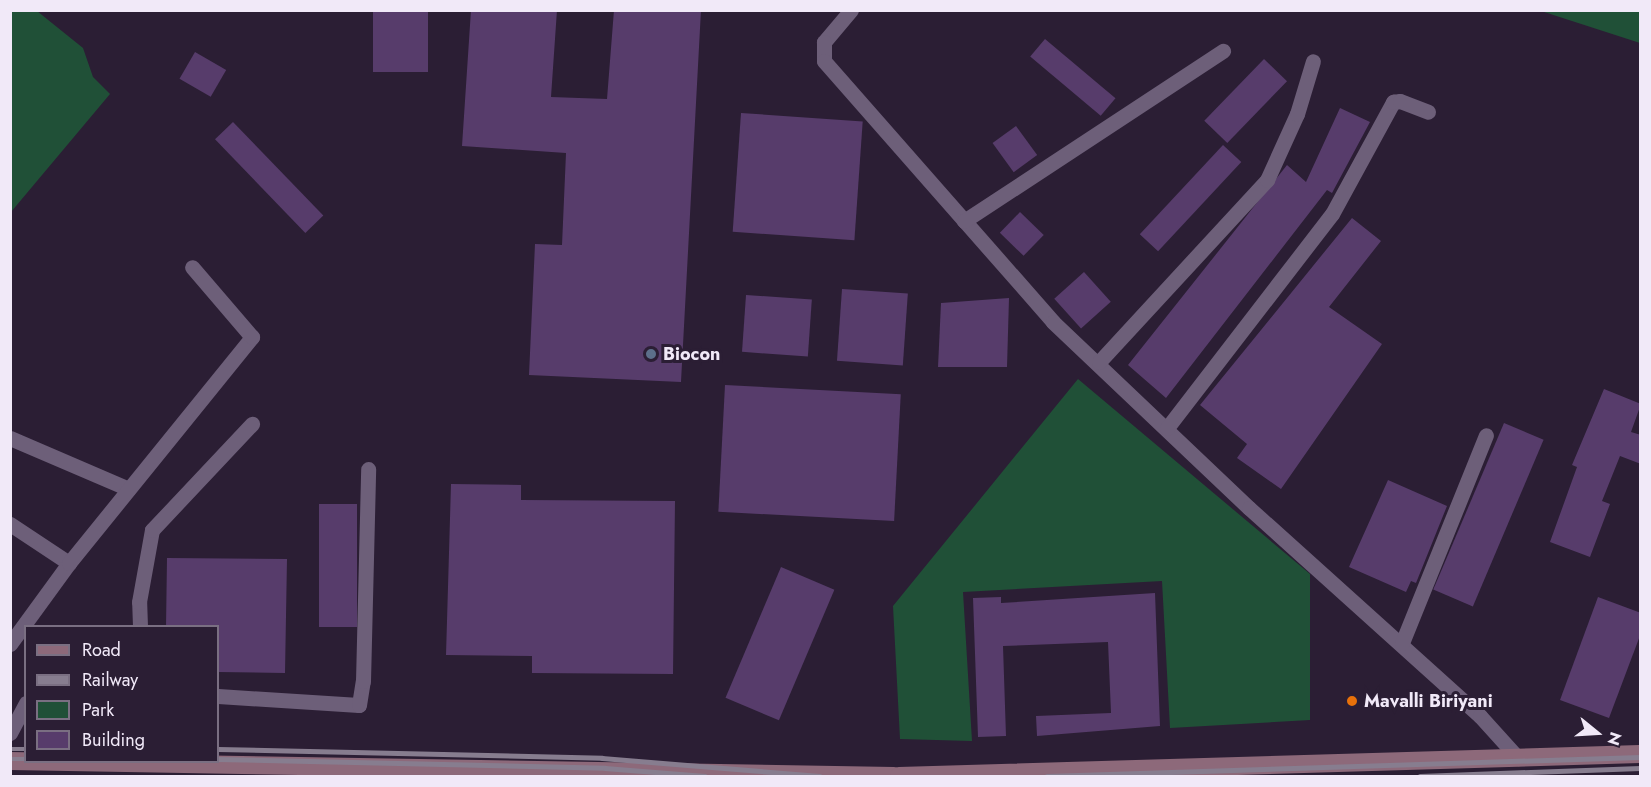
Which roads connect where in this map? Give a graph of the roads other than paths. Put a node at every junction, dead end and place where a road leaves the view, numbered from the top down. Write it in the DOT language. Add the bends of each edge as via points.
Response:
graph roads {
  1 [pos="851,10"];
  2 [pos="1222,51"];
  3 [pos="1313,61"];
  4 [pos="1428,112"];
  5 [pos="964,220"];
  6 [pos="192,267"];
  7 [pos="1099,362"];
  8 [pos="252,424"];
  9 [pos="1167,428"];
  10 [pos="1486,435"];
  11 [pos="10,438"];
  12 [pos="368,470"];
  13 [pos="129,489"];
  14 [pos="10,524"];
  15 [pos="69,563"];
  16 [pos="140,625"];
  17 [pos="1402,643"];
  18 [pos="10,644"];
  19 [pos="219,696"];
  20 [pos="24,708"];
  21 [pos="10,734"];
  22 [pos="1641,754"];
  23 [pos="1518,758"];
  24 [pos="121,763"];
  25 [pos="896,777"];
  1 -- 5 [label="street" via="824,42 824,61"];
  2 -- 5 [label="street"];
  3 -- 7 [label="street" via="1297,114 1267,180"];
  4 -- 9 [label="street" via="1400,100 1393,102 1332,214"];
  5 -- 7 [label="street" via="1053,322"];
  6 -- 13 [label="street" via="252,337"];
  7 -- 9 [label="street"];
  8 -- 16 [label="street" via="152,530 139,602"];
  9 -- 17 [label="street"];
  10 -- 17 [label="street"];
  11 -- 13 [label="street"];
  12 -- 19 [label="street" via="363,681 359,705"];
  13 -- 15 [label="street"];
  14 -- 15 [label="street"];
  15 -- 18 [label="street"];
  17 -- 23 [label="street"];
  20 -- 21 [label="street"];
  22 -- 23 [label="street"];
  23 -- 25 [label="street"];
  24 -- 25 [label="street"];
}
